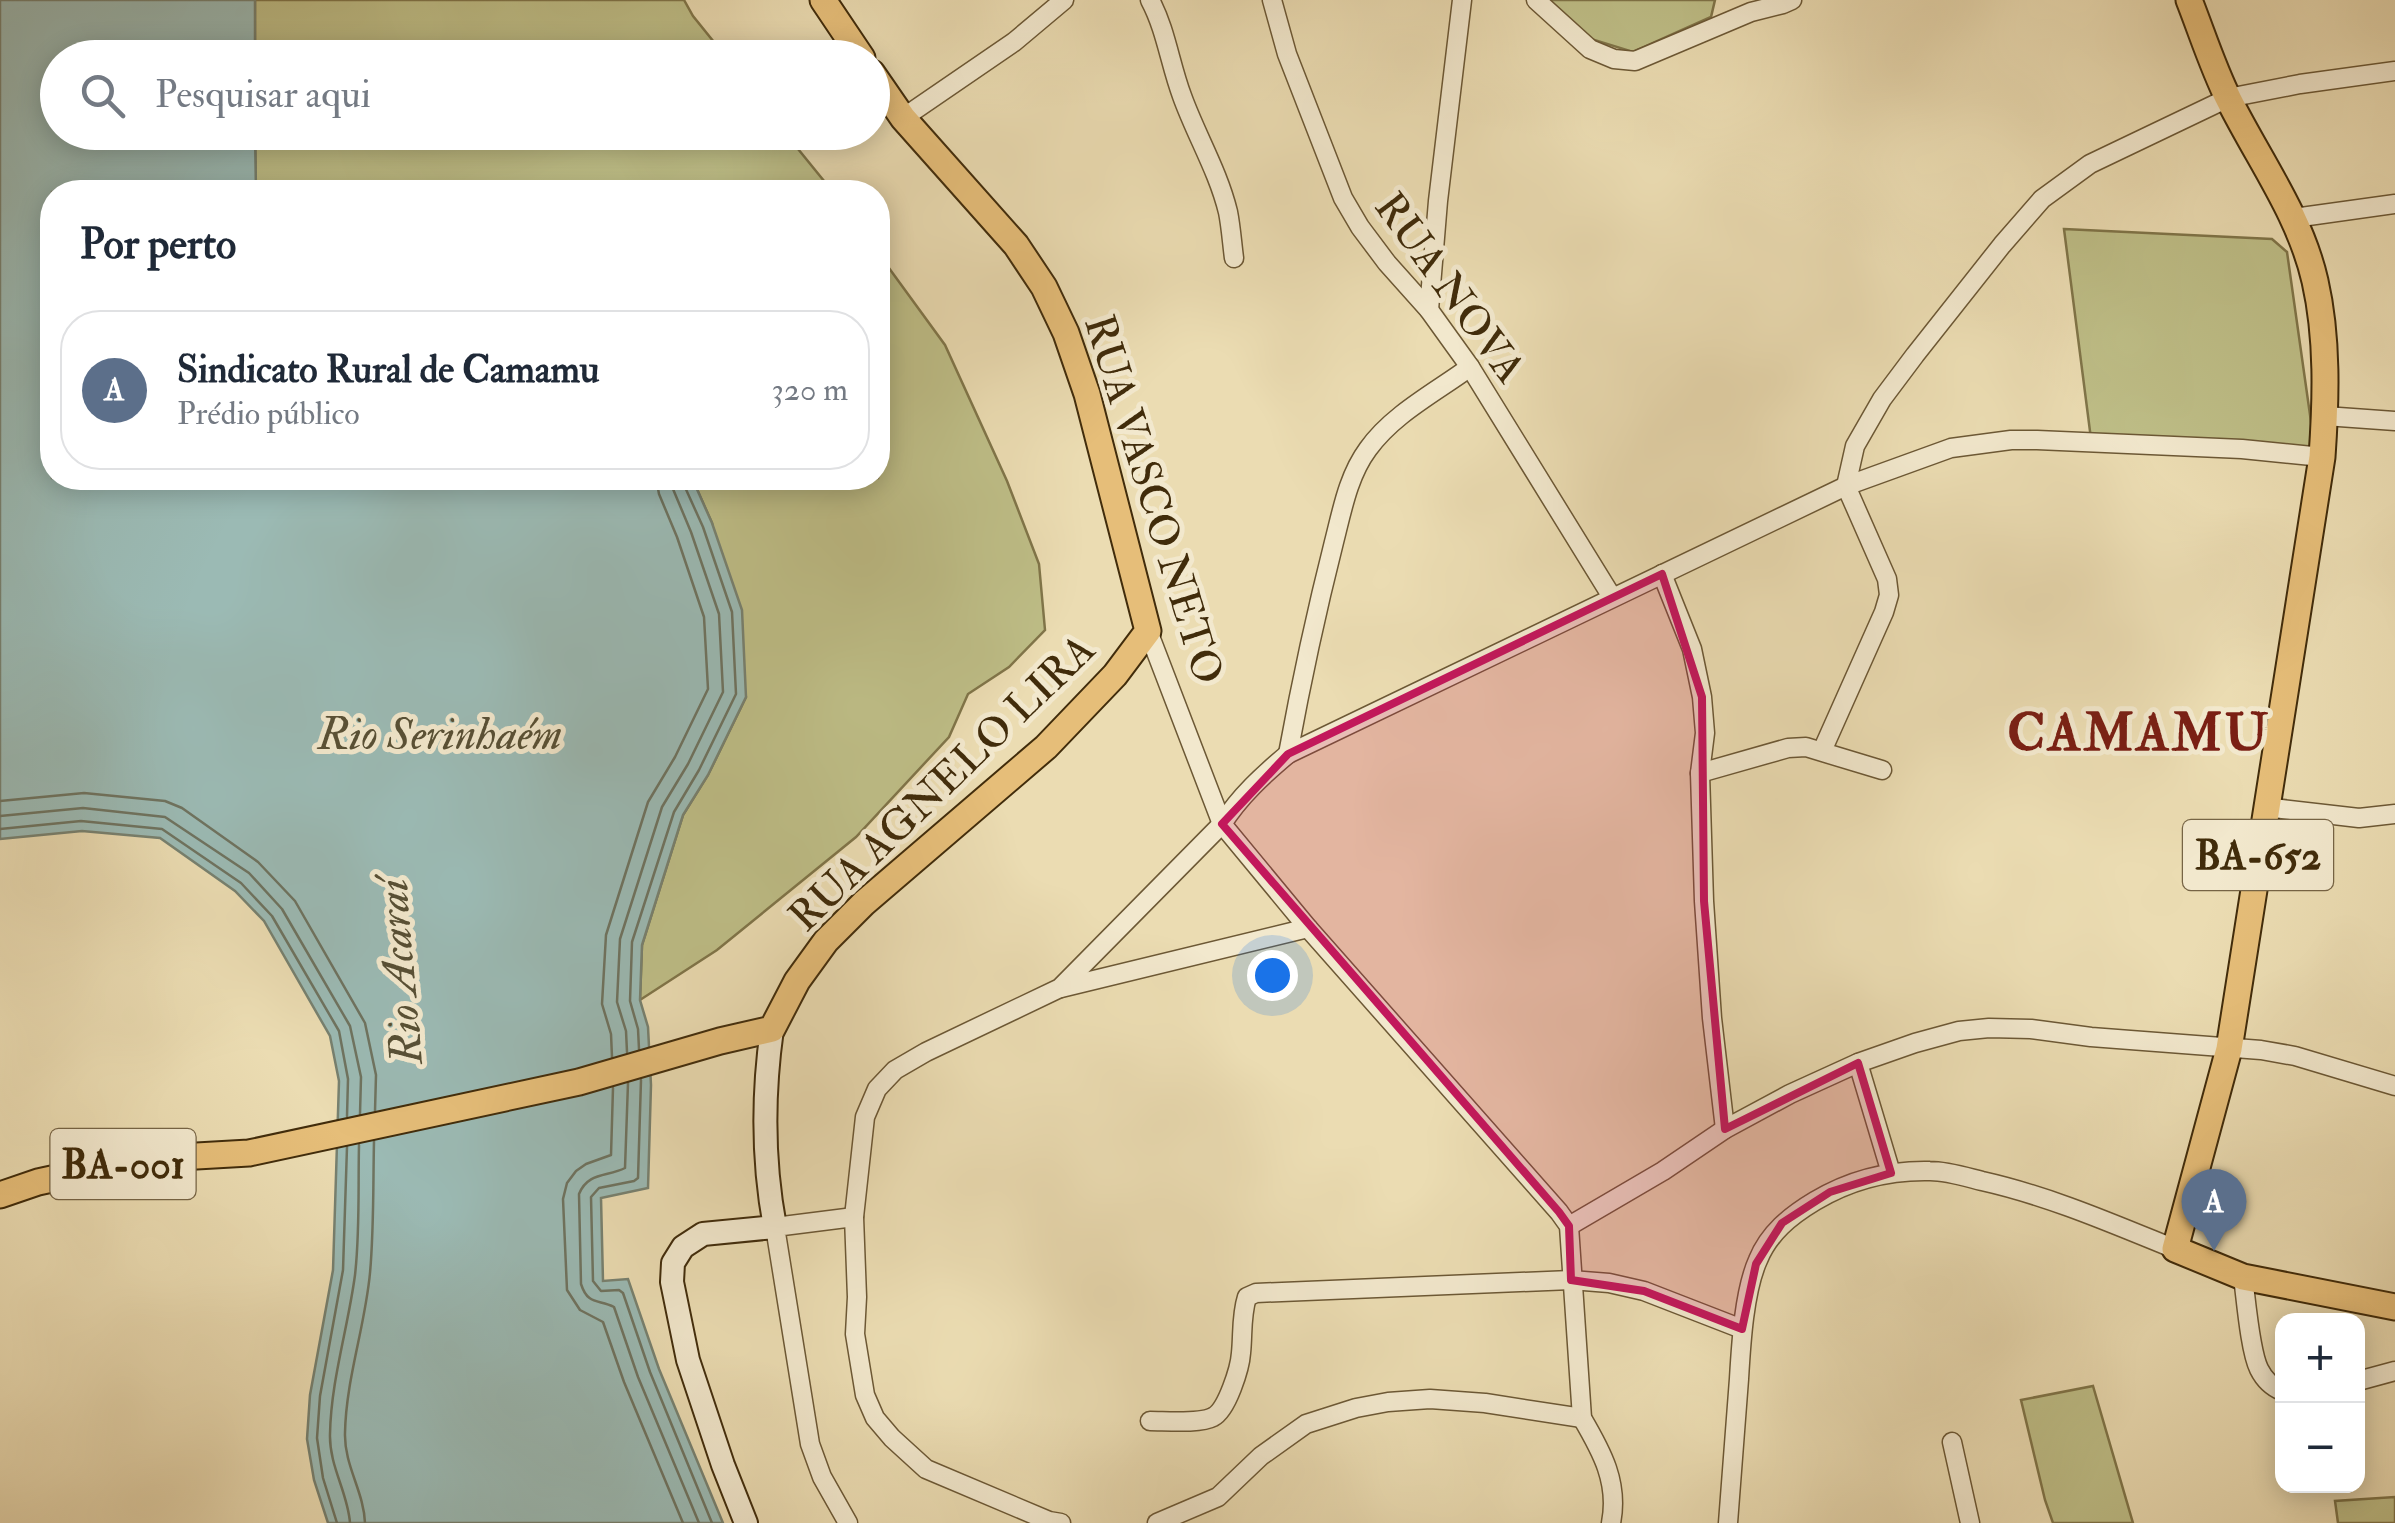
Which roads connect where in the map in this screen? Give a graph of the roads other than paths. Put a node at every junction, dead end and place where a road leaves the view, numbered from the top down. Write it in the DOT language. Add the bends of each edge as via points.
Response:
graph roads {
  1 [pos="823,0"];
  2 [pos="1064,0"];
  3 [pos="1150,0"];
  4 [pos="1272,0"];
  5 [pos="1462,0"];
  6 [pos="1536,0"];
  7 [pos="1792,0"];
  8 [pos="2189,0"];
  9 [pos="850,40"];
  10 [pos="2395,71"];
  11 [pos="2228,98"];
  12 [pos="890,99"];
  13 [pos="903,118"];
  14 [pos="2395,204"];
  15 [pos="2294,218"];
  16 [pos="1234,258"];
  17 [pos="1429,310"];
  18 [pos="1470,367"];
  19 [pos="2325,416"];
  20 [pos="2395,422"];
  21 [pos="2322,458"];
  22 [pos="1846,486"];
  23 [pos="1662,574"];
  24 [pos="1612,597"];
  25 [pos="1148,631"];
  26 [pos="1822,751"];
  27 [pos="1288,754"];
  28 [pos="1882,770"];
  29 [pos="1700,774"];
  30 [pos="2265,807"];
  31 [pos="2395,814"];
  32 [pos="1222,824"];
  33 [pos="1308,928"];
  34 [pos="1060,988"];
  35 [pos="772,1029"];
  36 [pos="2228,1049"];
  37 [pos="1858,1064"];
  38 [pos="2395,1086"];
  39 [pos="1725,1129"];
  40 [pos="1890,1173"];
  41 [pos="0,1195"];
  42 [pos="854,1217"];
  43 [pos="1569,1226"];
  44 [pos="775,1227"];
  45 [pos="2175,1250"];
  46 [pos="2243,1277"];
  47 [pos="1571,1280"];
  48 [pos="2395,1307"];
  49 [pos="1742,1329"];
  50 [pos="2395,1371"];
  51 [pos="2365,1379"];
  52 [pos="2275,1387"];
  53 [pos="1582,1418"];
  54 [pos="1150,1422"];
  55 [pos="1952,1442"];
  56 [pos="746,1523"];
  57 [pos="848,1523"];
  58 [pos="1061,1523"];
  59 [pos="1157,1523"];
  60 [pos="1611,1523"];
  61 [pos="1728,1523"];
  62 [pos="1970,1523"];
  1 -- 9 [label="main road"];
  2 -- 13 [label="street"];
  3 -- 16 [label="street" via="1224,200"];
  4 -- 17 [label="street, RUA NOVA" via="1343,198"];
  5 -- 17 [label="street"];
  6 -- 7 [label="street" via="1590,49 1636,61"];
  8 -- 11 [label="main road, BA-652"];
  10 -- 11 [label="street"];
  11 -- 15 [label="main road, BA-652"];
  11 -- 22 [label="street" via="2090,164 2042,199 1882,399 1855,446"];
  12 -- 13 [label="main road, RUA VASCO NETO"];
  13 -- 25 [label="main road, RUA VASCO NETO" via="1016,245 1066,333"];
  14 -- 15 [label="street"];
  15 -- 19 [label="main road, BA-652" via="2322,326"];
  17 -- 18 [label="street, RUA NOVA"];
  18 -- 24 [label="street, RUA NOVA"];
  18 -- 27 [label="street" via="1395,420 1356,465 1312,628"];
  19 -- 20 [label="street"];
  19 -- 21 [label="main road, BA-652"];
  21 -- 22 [label="street" via="2011,440 1951,448"];
  21 -- 30 [label="main road, BA-652"];
  22 -- 23 [label="street"];
  22 -- 26 [label="street" via="1889,594"];
  23 -- 24 [label="street"];
  23 -- 29 [label="street" via="1692,649 1702,697"];
  24 -- 27 [label="street"];
  25 -- 32 [label="street, RUA VASCO NETO"];
  25 -- 35 [label="main road, RUA AGNELO LIRA" via="1046,747 826,941"];
  26 -- 28 [label="street"];
  26 -- 29 [label="street" via="1788,748"];
  27 -- 32 [label="street"];
  29 -- 39 [label="street" via="1712,1018"];
  30 -- 31 [label="street" via="2359,818"];
  30 -- 36 [label="main road, BA-652"];
  32 -- 33 [label="street, RUA VASCO NETO"];
  32 -- 34 [label="street"];
  33 -- 34 [label="street"];
  33 -- 43 [label="street, RUA VASCO NETO"];
  34 -- 42 [label="street" via="926,1052 878,1088 865,1118"];
  35 -- 41 [label="main road, BA-001" via="579,1082 249,1153 144,1159"];
  35 -- 44 [label="street, RUA AGNELO LIRA" via="766,1071"];
  36 -- 37 [label="street" via="1989,1028 1915,1043"];
  36 -- 38 [label="street" via="2295,1056"];
  36 -- 45 [label="main road, BA-652"];
  37 -- 39 [label="street"];
  37 -- 40 [label="street"];
  39 -- 43 [label="street"];
  40 -- 45 [label="street" via="1934,1170 2019,1190"];
  40 -- 49 [label="street" via="1830,1192 1782,1224 1756,1264"];
  42 -- 44 [label="street"];
  42 -- 58 [label="street" via="855,1334 865,1396 876,1418 926,1469"];
  43 -- 47 [label="street"];
  44 -- 56 [label="street" via="703,1234 673,1264 688,1360"];
  44 -- 57 [label="street" via="810,1444"];
  45 -- 46 [label="main road"];
  46 -- 48 [label="main road"];
  46 -- 52 [label="street" via="2256,1365"];
  47 -- 49 [label="street" via="1644,1292"];
  47 -- 53 [label="street"];
  47 -- 54 [label="street" via="1256,1294 1243,1309 1241,1358 1217,1416"];
  49 -- 61 [label="street"];
  50 -- 51 [label="street"];
  53 -- 59 [label="street" via="1430,1399 1356,1408 1306,1424 1218,1497"];
  53 -- 60 [label="street" via="1614,1485"];
  55 -- 62 [label="street"];
}
